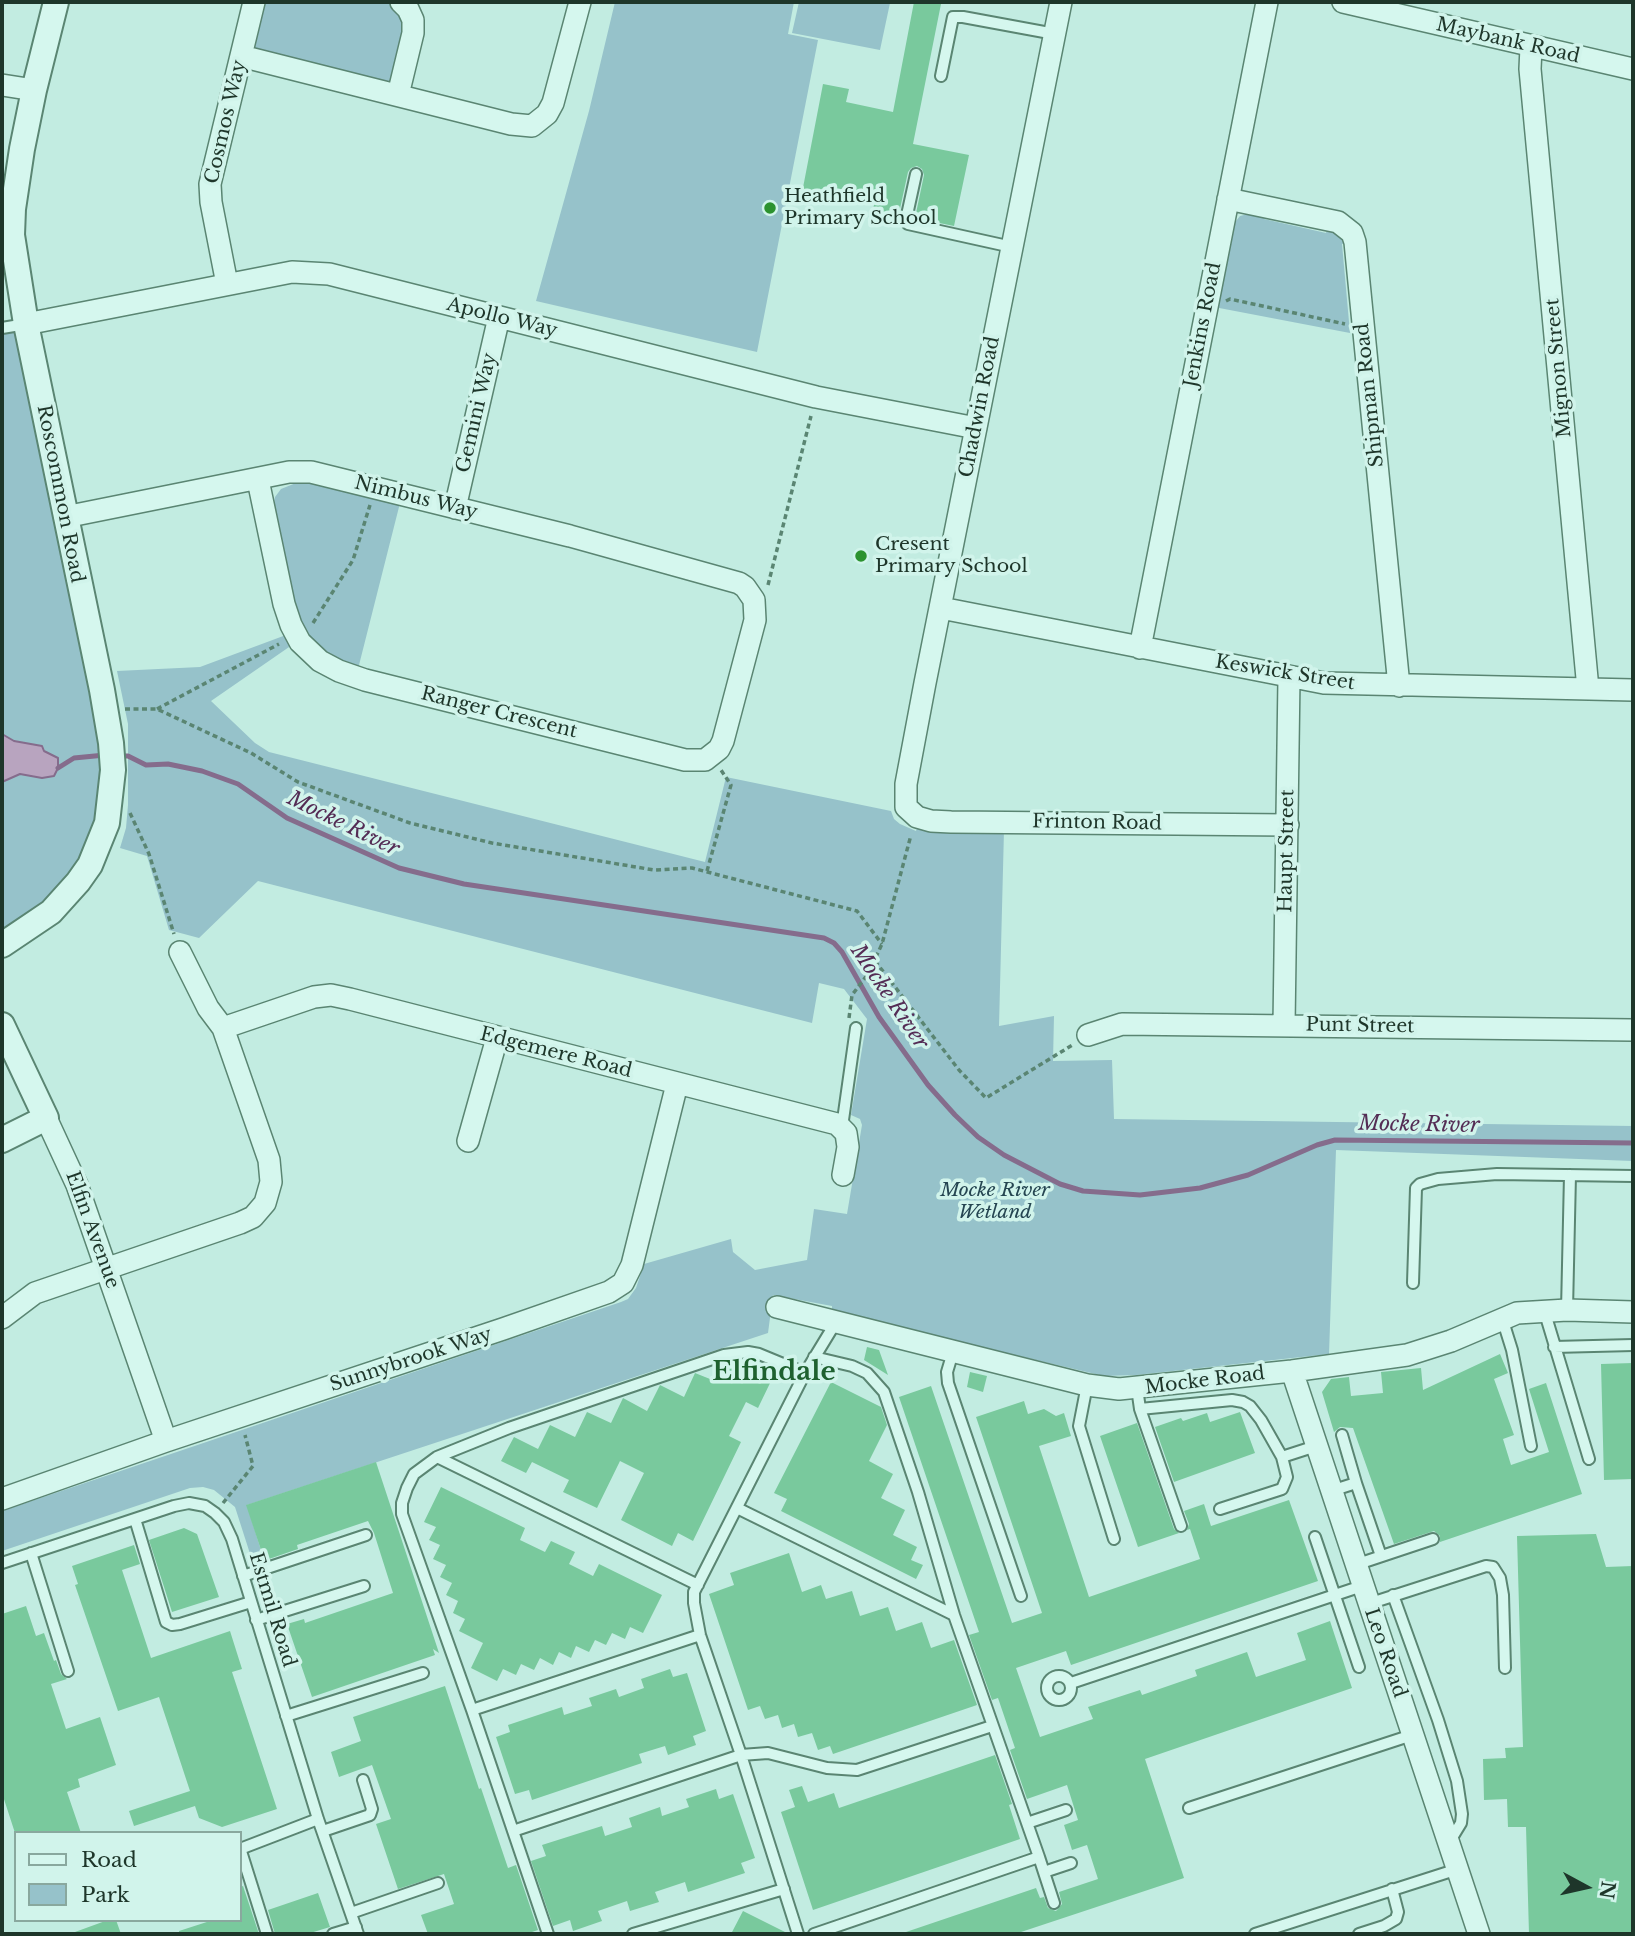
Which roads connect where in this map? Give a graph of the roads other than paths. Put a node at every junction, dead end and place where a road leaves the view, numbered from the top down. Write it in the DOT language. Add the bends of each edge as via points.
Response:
graph roads {
  1 [pos="56,2"];
  2 [pos="254,2"];
  3 [pos="401,2"];
  4 [pos="580,2"];
  5 [pos="1061,2"];
  6 [pos="1267,2"];
  7 [pos="1343,2"];
  8 [pos="1055,34"];
  9 [pos="1531,47"];
  10 [pos="241,57"];
  11 [pos="1633,69"];
  12 [pos="941,76"];
  13 [pos="2,85"];
  14 [pos="34,90"];
  15 [pos="398,95"];
  16 [pos="916,174"];
  17 [pos="1228,199"];
  18 [pos="1012,247"];
  19 [pos="227,284"];
  20 [pos="499,317"];
  21 [pos="26,324"];
  22 [pos="2,328"];
  23 [pos="976,428"];
  24 [pos="258,480"];
  25 [pos="455,508"];
  26 [pos="65,517"];
  27 [pos="941,608"];
  28 [pos="1140,648"];
  29 [pos="1289,678"];
  30 [pos="1399,686"];
  31 [pos="1588,689"];
  32 [pos="1633,690"];
  33 [pos="713,756"];
  34 [pos="914,814"];
  35 [pos="1288,825"];
  36 [pos="2,945"];
  37 [pos="180,953"];
  38 [pos="2,1025"];
  39 [pos="1284,1025"];
  40 [pos="223,1028"];
  41 [pos="856,1028"];
  42 [pos="1633,1030"];
  43 [pos="1088,1035"];
  44 [pos="497,1038"];
  45 [pos="677,1084"];
  46 [pos="46,1118"];
  47 [pos="842,1127"];
  48 [pos="2,1140"];
  49 [pos="468,1142"];
  50 [pos="843,1175"];
  51 [pos="1570,1175"];
  52 [pos="1633,1176"];
  53 [pos="106,1268"];
  54 [pos="1413,1283"];
  55 [pos="777,1307"];
  56 [pos="1544,1310"];
  57 [pos="1567,1310"];
  58 [pos="1633,1312"];
  59 [pos="2,1318"];
  60 [pos="1502,1318"];
  61 [pos="836,1322"];
  62 [pos="1633,1345"];
  63 [pos="1554,1347"];
  64 [pos="954,1352"];
  65 [pos="814,1357"];
  66 [pos="1292,1371"];
  67 [pos="805,1373"];
  68 [pos="1087,1385"];
  69 [pos="1138,1399"];
  70 [pos="1342,1435"];
  71 [pos="166,1441"];
  72 [pos="1316,1446"];
  73 [pos="1531,1446"];
  74 [pos="437,1457"];
  75 [pos="1282,1457"];
  76 [pos="1589,1459"];
  77 [pos="1356,1483"];
  78 [pos="1331,1491"];
  79 [pos="2,1499"];
  80 [pos="737,1508"];
  81 [pos="1220,1508"];
  82 [pos="135,1518"];
  83 [pos="1181,1526"];
  84 [pos="366,1535"];
  85 [pos="1314,1536"];
  86 [pos="1114,1539"];
  87 [pos="1433,1539"];
  88 [pos="31,1553"];
  89 [pos="1381,1556"];
  90 [pos="2,1563"];
  91 [pos="1355,1565"];
  92 [pos="243,1576"];
  93 [pos="698,1585"];
  94 [pos="364,1586"];
  95 [pos="1335,1594"];
  96 [pos="1365,1595"];
  97 [pos="1393,1595"];
  98 [pos="1021,1596"];
  99 [pos="251,1602"];
  100 [pos="954,1615"];
  101 [pos="256,1620"];
  102 [pos="700,1635"];
  103 [pos="1359,1667"];
  104 [pos="1505,1668"];
  105 [pos="68,1671"];
  106 [pos="423,1673"];
  107 [pos="1071,1683"];
  108 [pos="472,1710"];
  109 [pos="286,1716"];
  110 [pos="992,1726"];
  111 [pos="1412,1735"];
  112 [pos="741,1755"];
  113 [pos="363,1780"];
  114 [pos="1189,1808"];
  115 [pos="1066,1810"];
  116 [pos="318,1819"];
  117 [pos="1027,1823"];
  118 [pos="323,1831"];
  119 [pos="513,1831"];
  120 [pos="1448,1844"];
  121 [pos="242,1848"];
  122 [pos="242,1855"];
  123 [pos="1039,1857"];
  124 [pos="1071,1863"];
  125 [pos="1458,1869"];
  126 [pos="1044,1872"];
  127 [pos="438,1884"];
  128 [pos="784,1889"];
  129 [pos="1392,1889"];
  130 [pos="1055,1903"];
  131 [pos="351,1913"];
  132 [pos="357,1931"];
  133 [pos="267,1934"];
  134 [pos="333,1934"];
  135 [pos="548,1934"];
  136 [pos="633,1934"];
  137 [pos="798,1934"];
  138 [pos="814,1934"];
  139 [pos="1255,1934"];
  140 [pos="1359,1934"];
  141 [pos="1479,1934"];
  1 -- 14 [label="street, Roscommon Road"];
  2 -- 10 [label="street, Cosmos Way"];
  3 -- 15 [label="street" via="413,20 413,33"];
  4 -- 15 [label="street" via="552,103 532,126"];
  5 -- 8 [label="street, Chadwin Road"];
  6 -- 17 [label="street, Jenkins Road"];
  7 -- 9 [label="street, Maybank Road"];
  8 -- 12 [label="lane" via="953,18"];
  8 -- 18 [label="street, Chadwin Road"];
  9 -- 11 [label="street, Maybank Road"];
  9 -- 31 [label="street, Mignon Street"];
  10 -- 15 [label="street"];
  10 -- 19 [label="street, Cosmos Way" via="210,184"];
  13 -- 14 [label="street"];
  14 -- 21 [label="street, Roscommon Road" via="12,235"];
  16 -- 18 [label="lane" via="908,224"];
  17 -- 28 [label="street, Jenkins Road"];
  17 -- 30 [label="street, Shipman Road" via="1330,220 1352,233"];
  18 -- 23 [label="street, Chadwin Road"];
  19 -- 20 [label="street, Apollo Way" via="292,272 329,274"];
  19 -- 21 [label="street, Apollo Way"];
  20 -- 23 [label="street, Apollo Way" via="816,397"];
  20 -- 25 [label="street, Gemini Way"];
  21 -- 22 [label="lane"];
  21 -- 26 [label="street, Roscommon Road"];
  23 -- 27 [label="street, Chadwin Road"];
  24 -- 25 [label="street, Nimbus Way" via="311,472"];
  24 -- 26 [label="street, Nimbus Way"];
  24 -- 33 [label="street, Ranger Crescent" via="284,604 298,638 320,661 365,680 685,760 696,762"];
  25 -- 33 [label="street, Nimbus Way" via="745,587 754,600 755,620 723,741"];
  26 -- 36 [label="street, Roscommon Road" via="111,743 107,823 78,882 51,912"];
  27 -- 28 [label="street, Keswick Street"];
  27 -- 34 [label="street, Chadwin Road" via="904,792 906,807"];
  28 -- 29 [label="street, Keswick Street"];
  29 -- 30 [label="street, Keswick Street"];
  29 -- 35 [label="street, Haupt Street"];
  30 -- 31 [label="street, Keswick Street"];
  31 -- 32 [label="street, Keswick Street"];
  34 -- 35 [label="street, Frinton Road" via="951,822"];
  35 -- 39 [label="street, Haupt Street"];
  37 -- 40 [label="street"];
  38 -- 46 [label="street, Elfin Avenue"];
  39 -- 42 [label="street, Punt Street"];
  39 -- 43 [label="street, Punt Street" via="1122,1024"];
  40 -- 44 [label="street, Edgemere Road" via="314,996 331,995"];
  40 -- 53 [label="street" via="269,1160 271,1182 265,1203 240,1223"];
  41 -- 47 [label="lane"];
  44 -- 45 [label="street, Edgemere Road"];
  44 -- 49 [label="street"];
  45 -- 47 [label="street, Edgemere Road"];
  45 -- 71 [label="street, Sunnybrook Way" via="632,1265 623,1283 515,1325"];
  46 -- 48 [label="street"];
  46 -- 53 [label="street, Elfin Avenue" via="77,1185"];
  47 -- 50 [label="street" via="848,1147"];
  51 -- 52 [label="lane"];
  51 -- 54 [label="lane" via="1497,1174 1420,1184 1416,1188"];
  51 -- 57 [label="lane"];
  53 -- 59 [label="street" via="35,1293"];
  53 -- 71 [label="street, Elfin Avenue"];
  55 -- 61 [label="street, Mocke Road"];
  56 -- 57 [label="street, Mocke Road"];
  56 -- 60 [label="street, Mocke Road"];
  56 -- 63 [label="lane"];
  57 -- 58 [label="street, Mocke Road"];
  60 -- 66 [label="street, Mocke Road" via="1406,1355"];
  60 -- 73 [label="lane"];
  61 -- 64 [label="street, Mocke Road"];
  61 -- 65 [label="lane"];
  62 -- 63 [label="lane"];
  63 -- 76 [label="lane"];
  64 -- 68 [label="street, Mocke Road"];
  64 -- 98 [label="lane" via="948,1383"];
  65 -- 67 [label="lane"];
  65 -- 100 [label="lane" via="867,1373 884,1392"];
  66 -- 69 [label="street, Mocke Road"];
  66 -- 72 [label="street, Leo Road"];
  67 -- 74 [label="lane" via="759,1354 724,1355"];
  67 -- 80 [label="lane"];
  68 -- 69 [label="street, Mocke Road"];
  68 -- 86 [label="lane" via="1079,1426"];
  69 -- 75 [label="lane" via="1243,1402 1261,1420"];
  69 -- 83 [label="lane"];
  70 -- 77 [label="lane"];
  71 -- 79 [label="street, Sunnybrook Way"];
  72 -- 75 [label="lane"];
  72 -- 78 [label="street, Leo Road"];
  74 -- 93 [label="lane"];
  74 -- 108 [label="lane" via="414,1474 402,1514"];
  75 -- 81 [label="lane" via="1287,1477 1282,1489"];
  77 -- 78 [label="lane"];
  77 -- 89 [label="lane"];
  78 -- 91 [label="street, Leo Road"];
  80 -- 93 [label="lane"];
  80 -- 100 [label="lane"];
  82 -- 88 [label="lane"];
  82 -- 92 [label="lane, Estmil Road" via="189,1503 205,1506 223,1522"];
  82 -- 99 [label="lane" via="166,1622 180,1624"];
  84 -- 92 [label="lane"];
  85 -- 95 [label="lane"];
  87 -- 89 [label="lane"];
  88 -- 90 [label="lane"];
  88 -- 105 [label="lane"];
  89 -- 91 [label="lane"];
  91 -- 96 [label="street, Leo Road"];
  92 -- 99 [label="lane, Estmil Road"];
  93 -- 102 [label="lane" via="694,1603"];
  94 -- 101 [label="lane"];
  95 -- 96 [label="lane"];
  95 -- 103 [label="lane"];
  95 -- 107 [label="lane"];
  96 -- 97 [label="lane"];
  96 -- 111 [label="street, Leo Road"];
  97 -- 104 [label="lane" via="1493,1567 1503,1595"];
  97 -- 120 [label="lane" via="1457,1781 1461,1823"];
  99 -- 101 [label="lane, Estmil Road"];
  100 -- 110 [label="lane"];
  101 -- 109 [label="lane, Estmil Road"];
  102 -- 108 [label="lane"];
  102 -- 112 [label="lane"];
  106 -- 109 [label="lane"];
  108 -- 119 [label="lane"];
  109 -- 116 [label="lane, Estmil Road"];
  110 -- 112 [label="lane" via="857,1770 768,1753"];
  110 -- 117 [label="lane"];
  111 -- 114 [label="lane"];
  111 -- 120 [label="street, Leo Road"];
  112 -- 119 [label="lane"];
  112 -- 128 [label="lane"];
  113 -- 118 [label="lane" via="370,1815"];
  115 -- 117 [label="lane"];
  116 -- 118 [label="lane, Estmil Road"];
  116 -- 121 [label="lane"];
  117 -- 123 [label="lane"];
  118 -- 131 [label="lane, Estmil Road"];
  119 -- 135 [label="lane"];
  120 -- 125 [label="street, Leo Road"];
  122 -- 133 [label="lane"];
  123 -- 126 [label="lane"];
  123 -- 138 [label="lane"];
  124 -- 126 [label="lane"];
  125 -- 129 [label="lane"];
  125 -- 141 [label="street, Leo Road"];
  126 -- 130 [label="lane"];
  127 -- 131 [label="lane"];
  128 -- 136 [label="lane"];
  128 -- 137 [label="lane"];
  129 -- 139 [label="lane"];
  129 -- 140 [label="lane" via="1398,1912 1395,1919"];
  131 -- 132 [label="lane, Estmil Road"];
  132 -- 134 [label="lane"];
}
